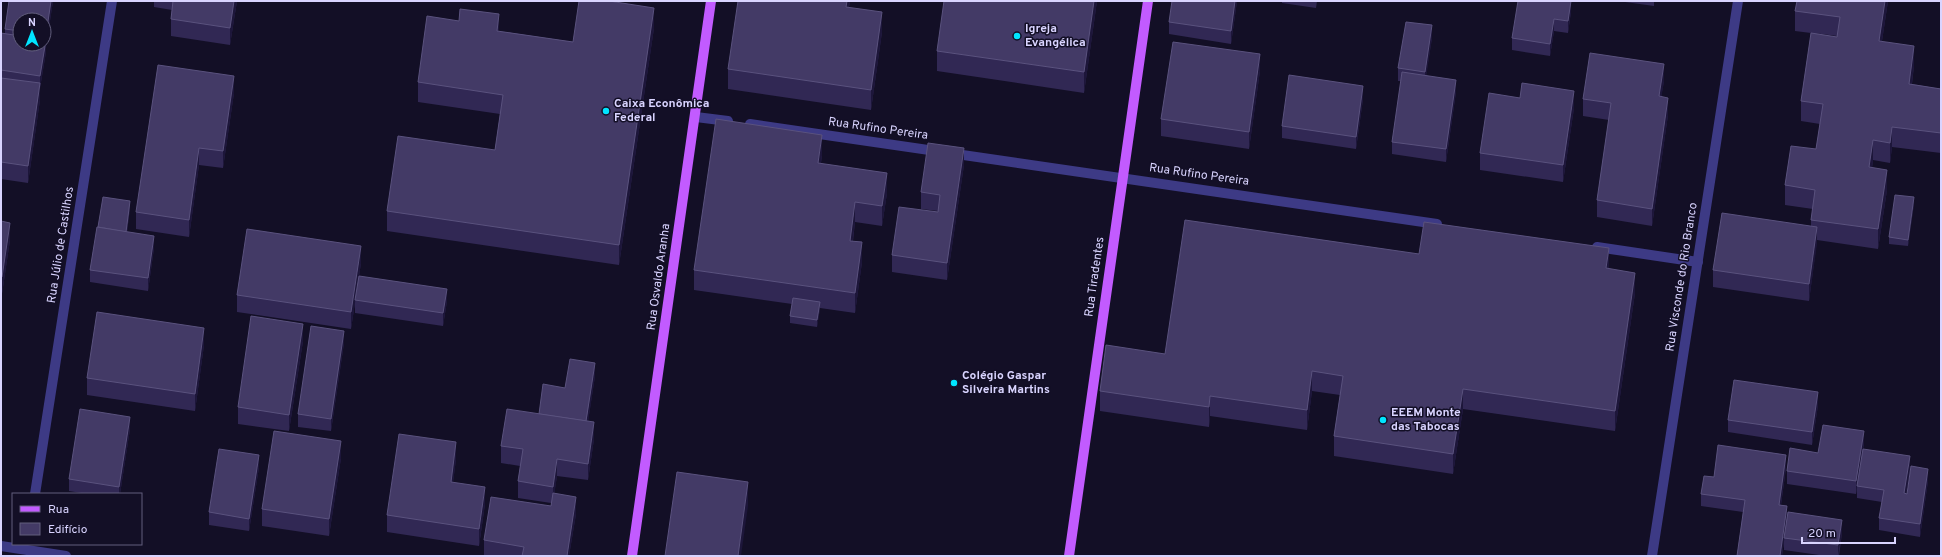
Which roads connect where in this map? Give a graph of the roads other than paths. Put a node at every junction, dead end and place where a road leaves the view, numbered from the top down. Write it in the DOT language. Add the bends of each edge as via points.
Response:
graph roads {
  1 [pos="112,1"];
  2 [pos="711,1"];
  3 [pos="1148,1"];
  4 [pos="1738,1"];
  5 [pos="696,117"];
  6 [pos="1123,177"];
  7 [pos="1446,225"];
  8 [pos="1587,246"];
  9 [pos="1698,262"];
  10 [pos="35,493"];
  11 [pos="1,546"];
  12 [pos="26,550"];
  13 [pos="66,556"];
  14 [pos="632,556"];
  15 [pos="1069,556"];
  16 [pos="1652,556"];
  1 -- 10 [label="street, Rua Júlio de Castilhos"];
  2 -- 5 [label="main road, Rua Osvaldo Aranha"];
  3 -- 6 [label="main road, Rua Tiradentes"];
  4 -- 9 [label="street, Rua Visconde do Rio Branco"];
  5 -- 6 [label="street, Rua Rufino Pereira"];
  5 -- 14 [label="main road, Rua Osvaldo Aranha"];
  6 -- 7 [label="street, Rua Rufino Pereira"];
  6 -- 15 [label="main road, Rua Tiradentes"];
  8 -- 9 [label="street"];
  9 -- 16 [label="street, Rua Visconde do Rio Branco"];
  11 -- 12 [label="street"];
  12 -- 13 [label="street"];
}
